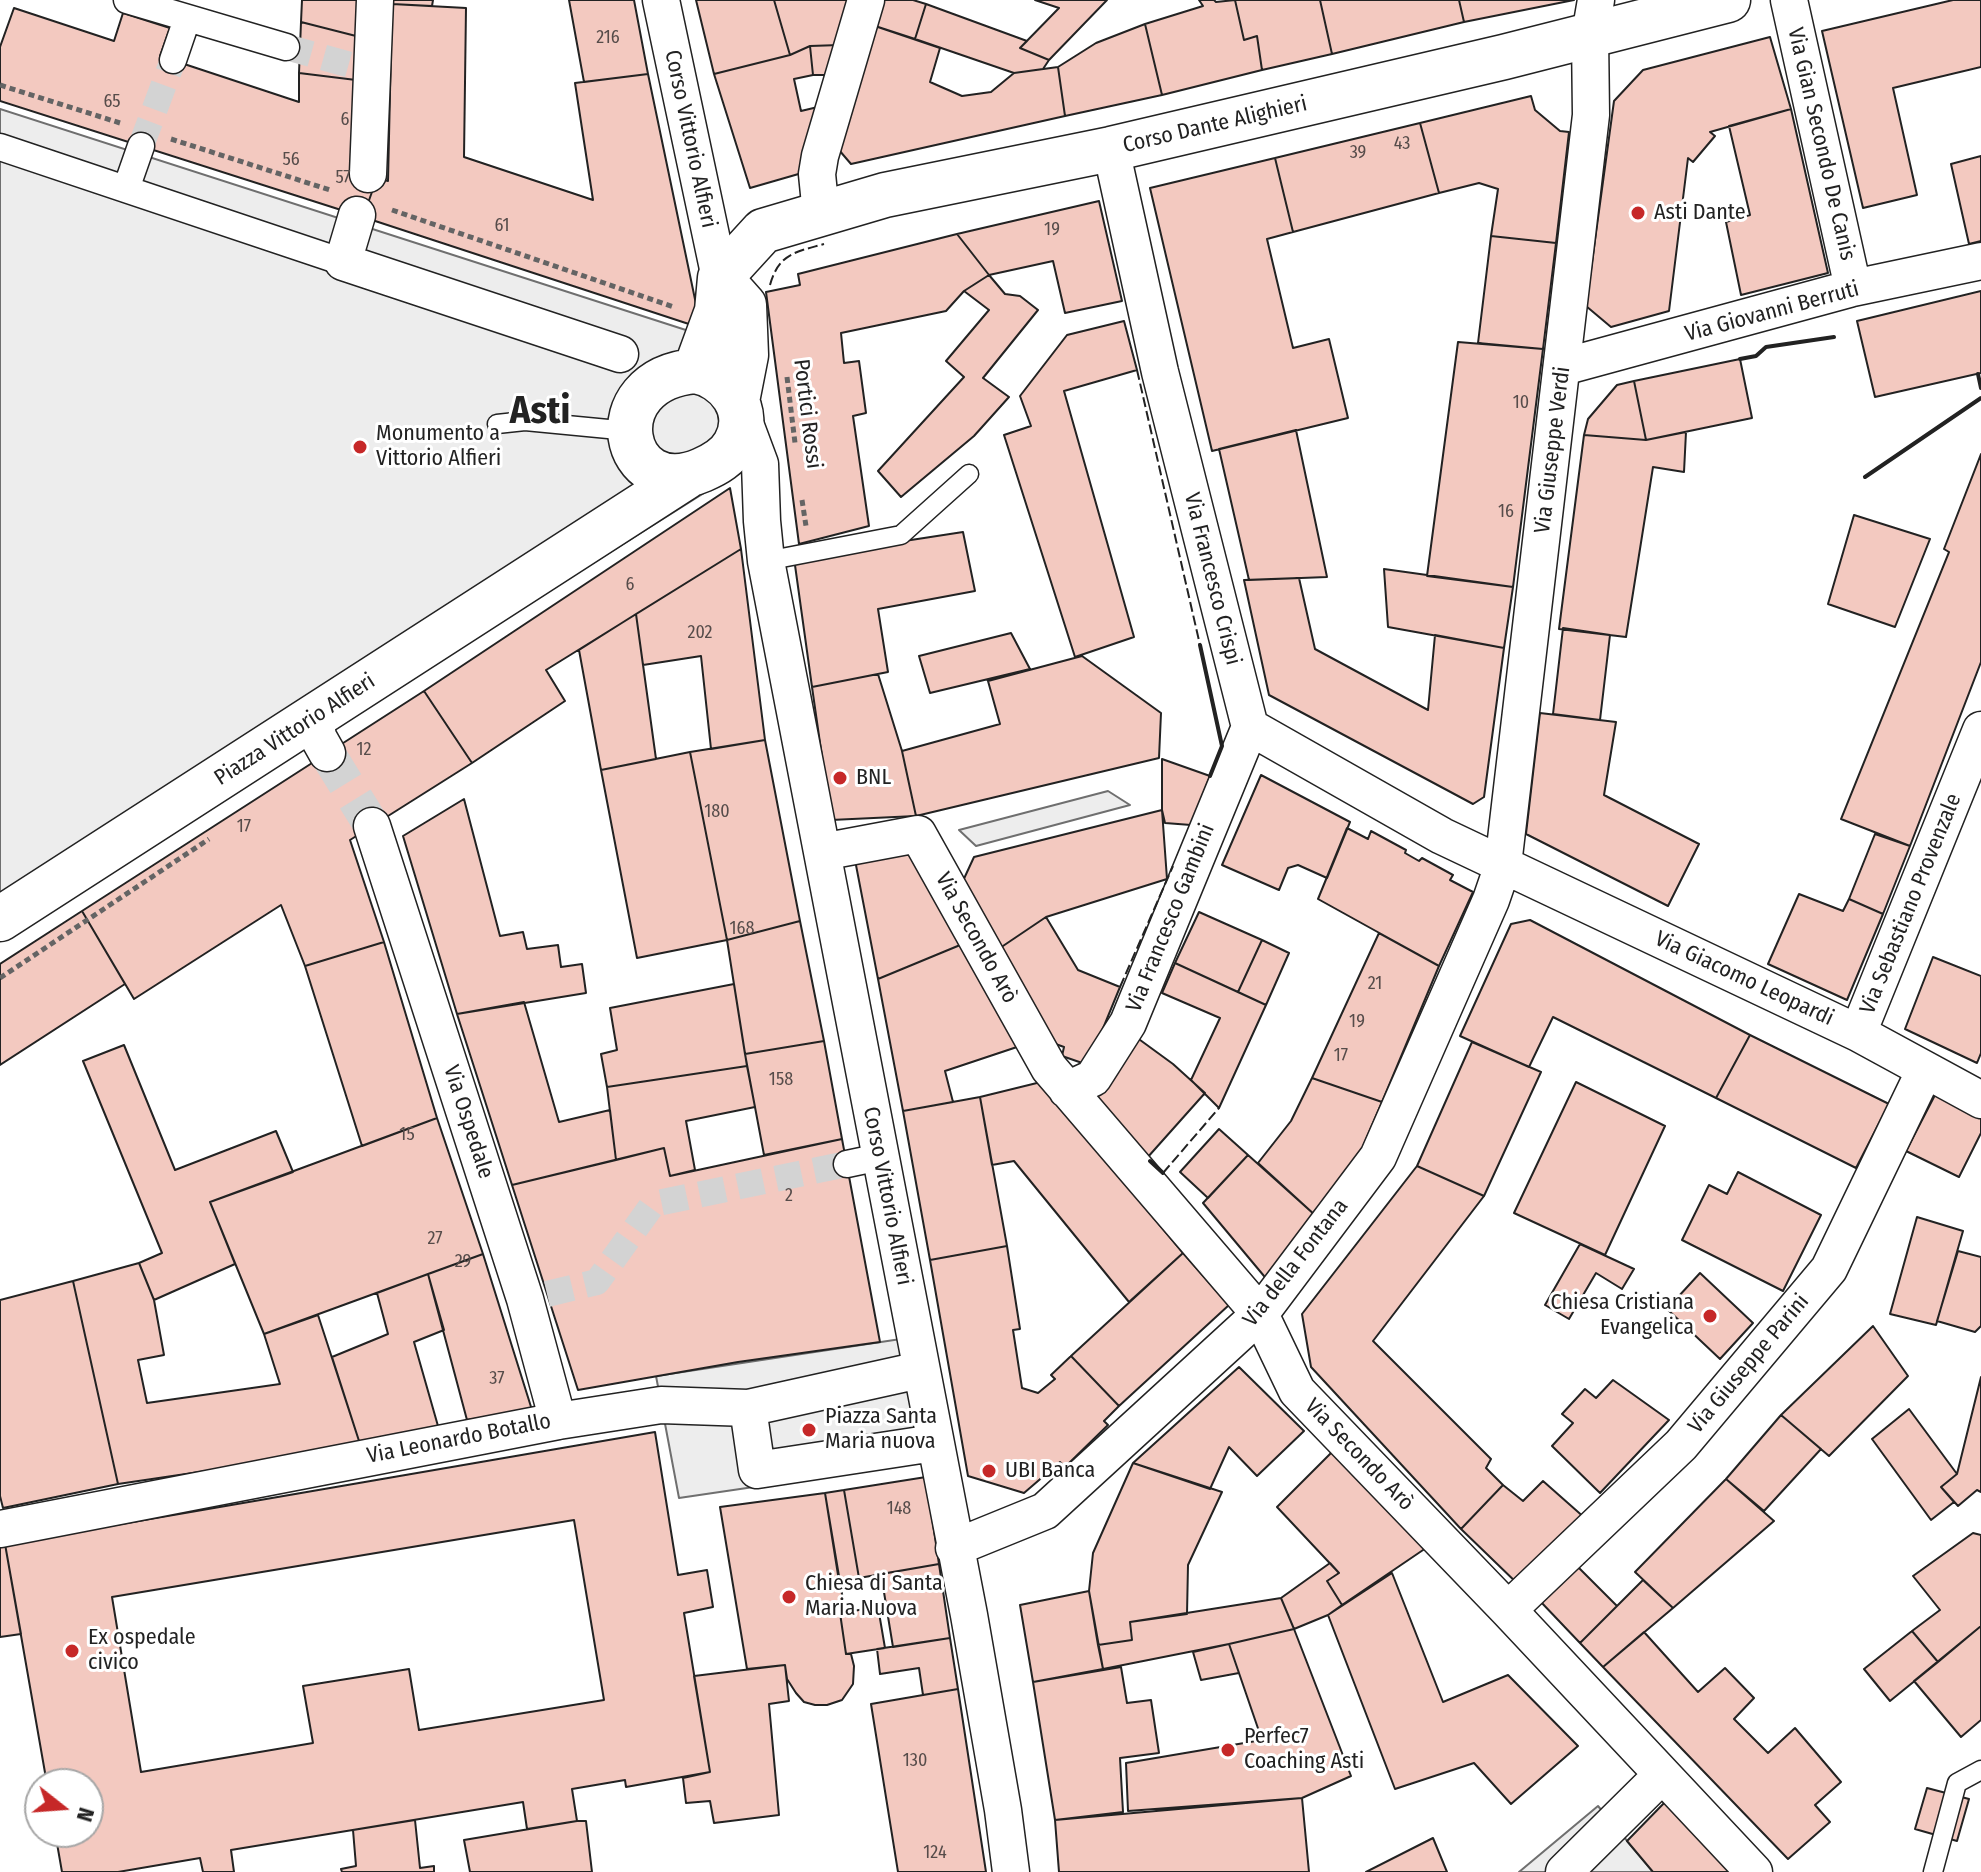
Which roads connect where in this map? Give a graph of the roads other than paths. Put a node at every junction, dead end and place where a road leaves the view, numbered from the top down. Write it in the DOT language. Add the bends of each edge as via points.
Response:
graph roads {
  1 [pos="127,0"];
  2 [pos="375,0"];
  3 [pos="661,0"];
  4 [pos="866,0"];
  5 [pos="1728,0"];
  6 [pos="1789,0"];
  7 [pos="1593,18"];
  8 [pos="187,19"];
  9 [pos="286,47"];
  10 [pos="173,60"];
  11 [pos="141,146"];
  12 [pos="0,147"];
  13 [pos="1111,149"];
  14 [pos="368,174"];
  15 [pos="126,189"];
  16 [pos="821,214"];
  17 [pos="357,215"];
  18 [pos="1981,261"];
  19 [pos="343,262"];
  20 [pos="720,278"];
  21 [pos="1853,288"];
  22 [pos="620,354"];
  23 [pos="1563,367"];
  24 [pos="687,372"];
  25 [pos="738,402"];
  26 [pos="635,423"];
  27 [pos="497,424"];
  28 [pos="699,471"];
  29 [pos="969,474"];
  30 [pos="762,521"];
  31 [pos="589,539"];
  32 [pos="766,561"];
  33 [pos="1250,727"];
  34 [pos="1981,730"];
  35 [pos="372,826"];
  36 [pos="822,852"];
  37 [pos="1503,865"];
  38 [pos="0,919"];
  39 [pos="1858,1033"];
  40 [pos="1925,1070"];
  41 [pos="1067,1090"];
  42 [pos="1981,1100"];
  43 [pos="1260,1314"];
  44 [pos="920,1370"];
  45 [pos="748,1408"];
  46 [pos="558,1421"];
  47 [pos="934,1443"];
  48 [pos="0,1529"];
  49 [pos="954,1548"];
  50 [pos="1508,1610"];
  51 [pos="1981,1770"];
  52 [pos="1662,1775"];
  53 [pos="1011,1872"];
  54 [pos="1564,1872"];
  55 [pos="1754,1872"];
  56 [pos="1933,1872"];
  1 -- 8 [label="street"];
  2 -- 14 [label="street"];
  3 -- 20 [label="street, Corso Vittorio Alfieri"];
  4 -- 16 [label="street" via="820,156"];
  5 -- 7 [label="street, Corso Dante Alighieri"];
  6 -- 21 [label="street, Via Gian Secondo De Canis"];
  7 -- 13 [label="street, Corso Dante Alighieri"];
  7 -- 23 [label="street, Via Giuseppe Verdi" via="1591,115"];
  8 -- 9 [label="street"];
  8 -- 10 [label="street"];
  11 -- 15 [label="street"];
  12 -- 15 [label="street"];
  13 -- 16 [label="street, Corso Dante Alighieri" via="885,195"];
  13 -- 33 [label="street, Via Francesco Crispi" via="1160,372"];
  15 -- 19 [label="street"];
  16 -- 20 [label="street, Corso Dante Alighieri" via="763,231"];
  17 -- 19 [label="street"];
  18 -- 21 [label="street, Via Giovanni Berruti"];
  19 -- 22 [label="street"];
  20 -- 24 [label="street, Corso Vittorio Alfieri" via="717,311"];
  20 -- 25 [label="street, Corso Vittorio Alfieri" via="744,305 746,355"];
  21 -- 23 [label="street, Via Giovanni Berruti"];
  22 -- 24 [label="street"];
  22 -- 26 [label="street"];
  23 -- 37 [label="street, Via Giuseppe Verdi"];
  24 -- 25 [label="street" via="719,380"];
  24 -- 26 [label="street"];
  25 -- 28 [label="street" via="738,440 731,451"];
  25 -- 30 [label="street, Corso Vittorio Alfieri" via="760,464"];
  26 -- 27 [label="lane"];
  26 -- 28 [label="street" via="638,457 659,473"];
  26 -- 31 [label="street, Piazza Vittorio Alfieri" via="619,492"];
  28 -- 30 [label="street, Corso Vittorio Alfieri" via="743,489"];
  28 -- 31 [label="street, Piazza Vittorio Alfieri"];
  29 -- 32 [label="lane" via="901,535"];
  30 -- 32 [label="street, Corso Vittorio Alfieri"];
  31 -- 38 [label="street, Piazza Vittorio Alfieri" via="321,736"];
  32 -- 36 [label="street, Corso Vittorio Alfieri"];
  33 -- 37 [label="street"];
  33 -- 41 [label="street, Via Francesco Gambini" via="1128,1023 1093,1078"];
  34 -- 39 [label="street, Via Sebastiano Provenzale"];
  35 -- 46 [label="street, Via Ospedale" via="536,1297"];
  36 -- 41 [label="street, Via Secondo Arò" via="918,834 1049,1068"];
  36 -- 44 [label="street, Corso Vittorio Alfieri" via="863,1161"];
  37 -- 39 [label="street, Via Giacomo Leopardi"];
  37 -- 43 [label="street, Via della Fontana" via="1378,1157"];
  39 -- 40 [label="street, Via Giacomo Leopardi"];
  40 -- 42 [label="street, Via Giacomo Leopardi"];
  40 -- 50 [label="street, Via Giuseppe Parini" via="1829,1269 1681,1445"];
  41 -- 43 [label="street, Via Secondo Arò"];
  43 -- 49 [label="street, Via della Fontana" via="1045,1511"];
  43 -- 50 [label="street, Via Secondo Arò" via="1297,1391"];
  44 -- 45 [label="street, Via Leonardo Botallo"];
  44 -- 47 [label="street, Corso Vittorio Alfieri"];
  45 -- 46 [label="street, Via Leonardo Botallo" via="661,1405"];
  45 -- 47 [label="street" via="757,1470"];
  46 -- 48 [label="street, Via Leonardo Botallo"];
  47 -- 49 [label="street, Corso Vittorio Alfieri"];
  49 -- 53 [label="street, Corso Vittorio Alfieri"];
  50 -- 52 [label="street, Via Secondo Arò"];
  51 -- 56 [label="lane" via="1957,1783"];
  52 -- 54 [label="street"];
  52 -- 55 [label="street, Via Secondo Arò"];
}
